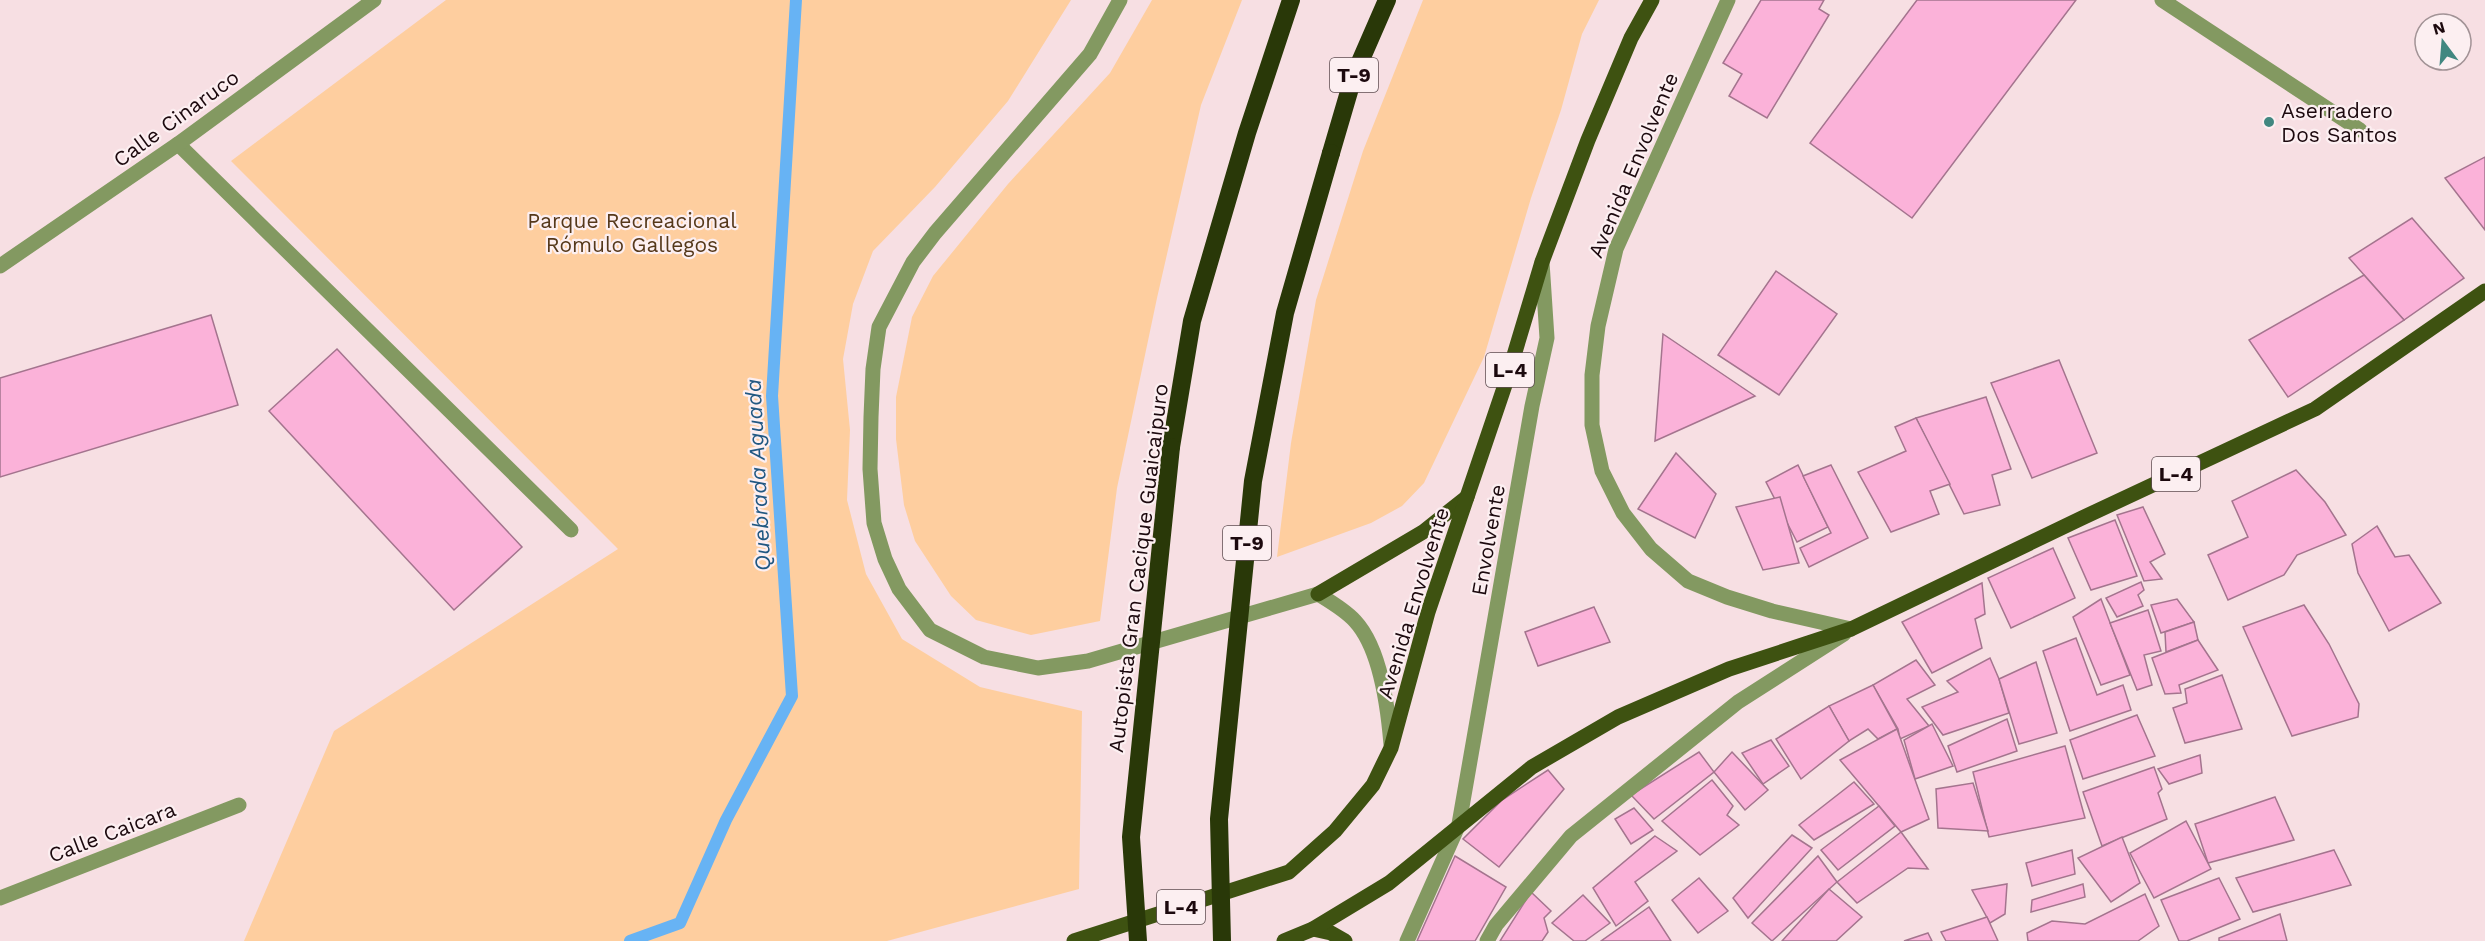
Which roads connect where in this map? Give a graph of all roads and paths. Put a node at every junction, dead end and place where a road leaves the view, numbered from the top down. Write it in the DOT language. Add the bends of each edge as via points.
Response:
graph roads {
  1 [pos="374,0"];
  2 [pos="1120,0"];
  3 [pos="1291,0"];
  4 [pos="1387,0"];
  5 [pos="1652,0"];
  6 [pos="1728,0"];
  7 [pos="2162,0"];
  8 [pos="2360,130"];
  9 [pos="178,144"];
  10 [pos="1542,262"];
  11 [pos="0,266"];
  12 [pos="2485,291"];
  13 [pos="1467,497"];
  14 [pos="571,530"];
  15 [pos="1318,594"];
  16 [pos="1851,629"];
  17 [pos="1391,748"];
  18 [pos="239,805"];
  19 [pos="1459,824"];
  20 [pos="0,898"];
  21 [pos="1313,929"];
  22 [pos="1074,941"];
  23 [pos="1138,941"];
  24 [pos="1222,941"];
  25 [pos="1284,941"];
  26 [pos="1345,941"];
  27 [pos="1407,941"];
  28 [pos="1487,941"];
  1 -- 9 [label="street, Calle Cinaruco"];
  2 -- 15 [label="street" via="1090,54 913,262 879,327 873,369 870,469 874,523 885,559 899,589 930,630 984,657 1038,668 1088,661"];
  3 -- 23 [label="highway, Autopista Gran Cacique Guaicaipuro, bridge" via="1192,321 1171,447 1131,837"];
  4 -- 24 [label="highway, T-9, bridge" via="1353,78 1285,313 1253,481 1219,819"];
  5 -- 10 [label="main road, Avenida Envolvente / L-4" via="1631,38"];
  6 -- 16 [label="street, Avenida Envolvente" via="1616,249 1598,326 1592,375 1592,425 1602,471 1623,513 1651,549 1688,581 1772,611"];
  7 -- 8 [label="street"];
  9 -- 11 [label="street, Calle Cinaruco"];
  9 -- 14 [label="street"];
  10 -- 13 [label="main road, Avenida Envolvente / L-4"];
  10 -- 19 [label="street, Envolvente" via="1547,338"];
  12 -- 16 [label="main road, L-4" via="2315,410"];
  13 -- 15 [label="main road" via="1422,532"];
  13 -- 17 [label="main road, Avenida Envolvente / L-4" via="1428,612"];
  15 -- 17 [label="street" via="1356,622 1370,642 1389,717"];
  16 -- 19 [label="main road" via="1729,669 1618,717 1532,767"];
  16 -- 28 [label="street" via="1738,702 1571,837 1496,925"];
  17 -- 22 [label="main road, L-4" via="1373,785 1335,831 1289,872"];
  18 -- 20 [label="street, Calle Caicara"];
  19 -- 21 [label="main road" via="1389,883"];
  19 -- 27 [label="street, Envolvente"];
  21 -- 25 [label="main road"];
  21 -- 26 [label="main road"];
}
